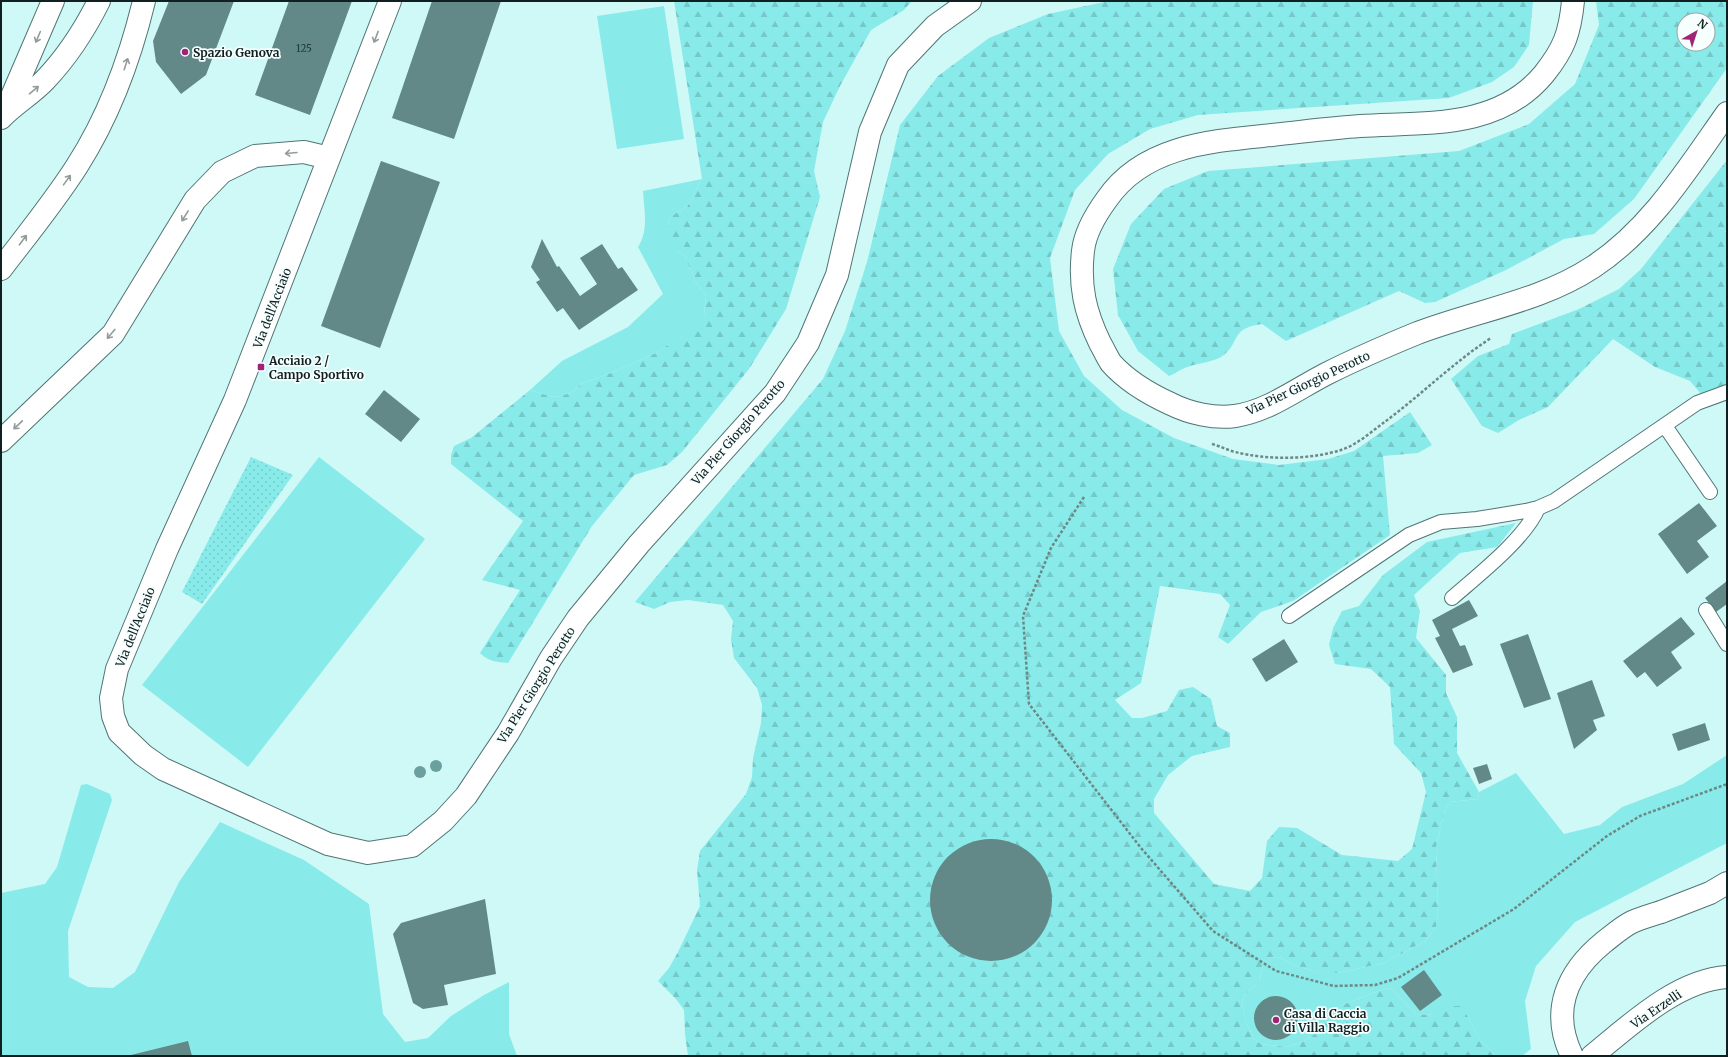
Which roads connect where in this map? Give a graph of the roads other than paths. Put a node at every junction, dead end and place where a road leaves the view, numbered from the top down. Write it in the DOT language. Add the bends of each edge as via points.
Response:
graph roads {
  1 [pos="53,1"];
  2 [pos="99,1"];
  3 [pos="144,1"];
  4 [pos="390,1"];
  5 [pos="970,1"];
  6 [pos="1573,1"];
  7 [pos="1727,113"];
  8 [pos="3,117"];
  9 [pos="329,158"];
  10 [pos="1,268"];
  11 [pos="1727,392"];
  12 [pos="1665,426"];
  13 [pos="1,440"];
  14 [pos="1710,492"];
  15 [pos="1538,508"];
  16 [pos="1452,598"];
  17 [pos="1706,610"];
  18 [pos="1290,616"];
  19 [pos="1727,644"];
  20 [pos="466,796"];
  21 [pos="1727,883"];
  22 [pos="1727,977"];
  23 [pos="1572,1056"];
  24 [pos="1592,1056"];
  1 -- 8 [label="main road, one-way"];
  8 -- 2 [label="main road, one-way" via="45,80 71,47"];
  10 -- 3 [label="main road, one-way" via="77,166 96,134 121,77"];
  4 -- 9 [label="main road, Via dell'Acciaio, one-way"];
  5 -- 20 [label="main road, Via Pier Giorgio Perotto" via="935,26 898,65 870,132 837,275 808,344 775,393 639,544 578,618"];
  6 -- 7 [label="main road, Via Pier Giorgio Perotto" via="1566,38 1559,54 1520,98 1494,111 1468,119 1359,126 1212,141 1174,150 1125,177 1110,193 1094,217 1083,247 1084,306 1109,361 1132,382 1158,399 1183,410 1206,415 1233,416 1256,410 1329,372 1411,336 1537,294 1570,281 1596,266 1626,242 1655,213"];
  9 -- 13 [label="main road, one-way" via="304,152 255,156 222,172 195,200 113,334"];
  9 -- 20 [label="main road, Via dell'Acciaio" via="238,393 167,549 117,669 111,698 113,716 119,732 143,755 163,769 328,844 368,852 412,846 442,821"];
  11 -- 12 [label="lane" via="1697,403"];
  12 -- 14 [label="lane"];
  12 -- 15 [label="lane" via="1554,501"];
  15 -- 16 [label="lane" via="1534,518 1500,555"];
  15 -- 18 [label="lane" via="1477,519 1441,522 1409,535"];
  17 -- 19 [label="lane"];
  21 -- 23 [label="main road, bridge" via="1710,893 1632,922 1590,955 1572,977 1565,994 1565,1037"];
  22 -- 24 [label="main road, Via Erzelli" via="1695,984 1671,996"];
}
